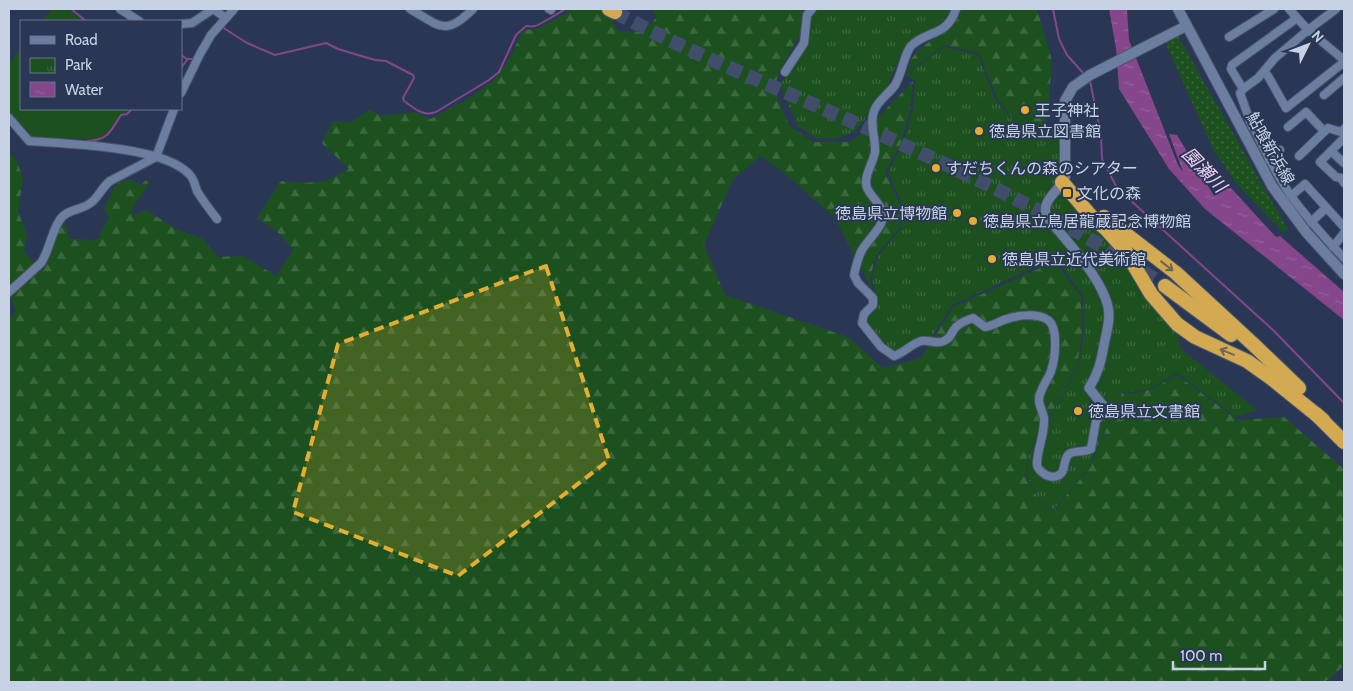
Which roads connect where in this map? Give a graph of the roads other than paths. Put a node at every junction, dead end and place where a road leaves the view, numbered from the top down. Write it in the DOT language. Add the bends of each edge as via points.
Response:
graph roads {
  1 [pos="120,9"];
  2 [pos="234,9"];
  3 [pos="410,9"];
  4 [pos="473,9"];
  5 [pos="812,9"];
  6 [pos="956,9"];
  7 [pos="1178,9"];
  8 [pos="1274,9"];
  9 [pos="1289,9"];
  10 [pos="1336,9"];
  11 [pos="226,18"];
  12 [pos="1297,18"];
  13 [pos="137,20"];
  14 [pos="182,24"];
  15 [pos="1183,27"];
  16 [pos="1308,30"];
  17 [pos="1229,37"];
  18 [pos="1344,61"];
  19 [pos="785,72"];
  20 [pos="1264,72"];
  21 [pos="1344,78"];
  22 [pos="1243,90"];
  23 [pos="182,91"];
  24 [pos="1324,95"];
  25 [pos="174,110"];
  26 [pos="9,118"];
  27 [pos="1288,127"];
  28 [pos="1344,129"];
  29 [pos="1324,131"];
  30 [pos="1344,137"];
  31 [pos="1280,150"];
  32 [pos="1331,151"];
  33 [pos="1299,156"];
  34 [pos="156,157"];
  35 [pos="1265,162"];
  36 [pos="1344,163"];
  37 [pos="1064,180"];
  38 [pos="1344,182"];
  39 [pos="1291,196"];
  40 [pos="1326,208"];
  41 [pos="217,219"];
  42 [pos="1311,222"];
  43 [pos="1344,228"];
  44 [pos="1344,233"];
  45 [pos="1333,247"];
  46 [pos="1344,258"];
  47 [pos="1344,274"];
  48 [pos="9,292"];
  49 [pos="1299,388"];
  50 [pos="1105,408"];
  51 [pos="1323,420"];
  52 [pos="1344,434"];
  53 [pos="1344,442"];
  1 -- 13 [label="street"];
  2 -- 11 [label="street"];
  3 -- 4 [label="street" via="439,26 449,27"];
  5 -- 19 [label="street" via="807,15 804,43"];
  6 -- 50 [label="street" via="940,31 910,47 895,85 874,110 875,150 866,184 883,213 882,222 862,250 854,275 873,298 862,323 894,356 924,340 939,344 951,337 954,328 973,318 985,327 1021,316 1048,320 1055,329 1054,357 1040,393 1044,418 1037,464 1038,469 1052,477 1062,473 1070,454 1091,449 1096,420"];
  7 -- 15 [label="main road, 鮎喰新浜線"];
  8 -- 17 [label="street"];
  9 -- 12 [label="street"];
  10 -- 16 [label="street"];
  11 -- 14 [label="street" via="213,9 192,24"];
  11 -- 23 [label="street" via="200,54"];
  12 -- 16 [label="street"];
  12 -- 22 [label="street" via="1232,65 1234,76"];
  15 -- 35 [label="main road, 鮎喰新浜線"];
  15 -- 37 [label="main road" via="1090,75 1069,92 1065,101"];
  16 -- 18 [label="street"];
  16 -- 20 [label="street"];
  18 -- 20 [label="street" via="1286,108"];
  20 -- 22 [label="street"];
  21 -- 24 [label="street"];
  22 -- 35 [label="street" via="1240,93"];
  25 -- 34 [label="street"];
  26 -- 34 [label="street" via="30,141 108,146"];
  27 -- 29 [label="street" via="1306,112"];
  28 -- 29 [label="street" via="1341,132 1328,128"];
  29 -- 33 [label="street"];
  30 -- 32 [label="street"];
  31 -- 35 [label="street"];
  32 -- 36 [label="street"];
  32 -- 38 [label="street" via="1320,162"];
  34 -- 41 [label="street" via="189,174"];
  34 -- 48 [label="street" via="110,181 87,206 63,215 40,264"];
  35 -- 39 [label="street"];
  35 -- 47 [label="main road, 鮎喰新浜線" via="1272,186 1306,232"];
  37 -- 49 [label="highway, one-way" via="1176,273"];
  37 -- 50 [label="street" via="1052,193 1045,211 1083,260 1100,287 1108,308 1102,362 1089,388"];
  51 -- 37 [label="highway, one-way" via="1248,361 1195,337 1177,324 1151,294 1125,250 1091,216"];
  39 -- 40 [label="street" via="1305,184"];
  39 -- 42 [label="street"];
  40 -- 42 [label="street"];
  40 -- 43 [label="street"];
  42 -- 45 [label="street"];
  44 -- 45 [label="street"];
  45 -- 46 [label="street"];
  49 -- 51 [label="highway" via="1237,334 1167,284 1248,350"];
  49 -- 52 [label="highway"];
  51 -- 53 [label="highway"];
}
